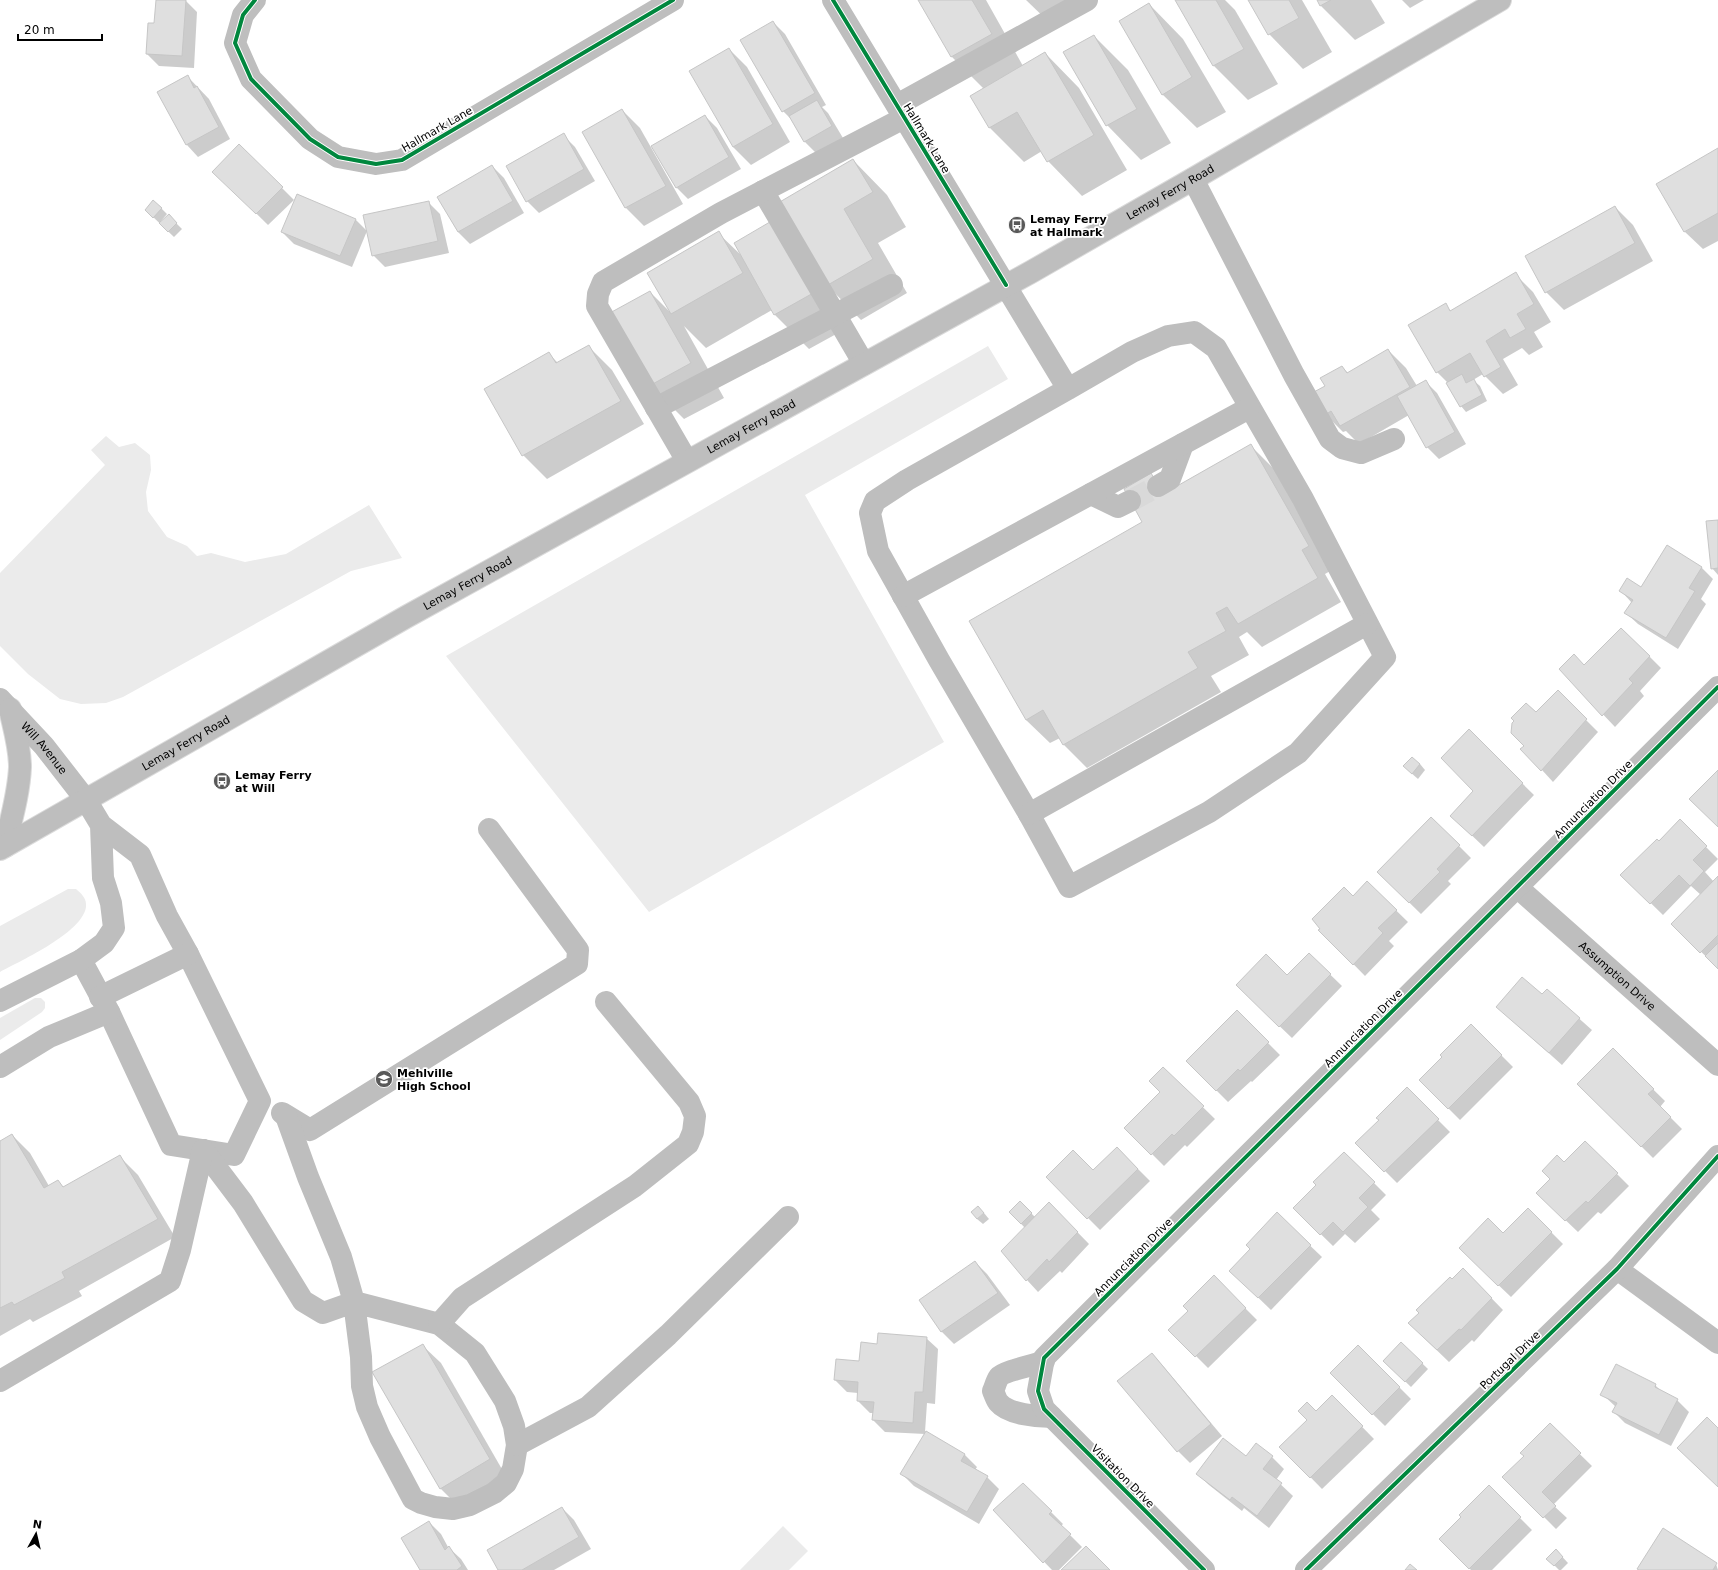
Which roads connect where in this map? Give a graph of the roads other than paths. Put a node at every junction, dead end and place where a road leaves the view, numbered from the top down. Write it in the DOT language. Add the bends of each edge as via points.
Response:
graph roads {
  1 [pos="255,0"];
  2 [pos="673,0"];
  3 [pos="833,0"];
  4 [pos="1087,0"];
  5 [pos="1500,0"];
  6 [pos="900,112"];
  7 [pos="1193,179"];
  8 [pos="763,191"];
  9 [pos="892,285"];
  10 [pos="1006,286"];
  11 [pos="836,315"];
  12 [pos="864,364"];
  13 [pos="1068,389"];
  14 [pos="656,408"];
  15 [pos="1249,408"];
  16 [pos="1394,439"];
  17 [pos="1183,444"];
  18 [pos="687,461"];
  19 [pos="1158,486"];
  20 [pos="1091,494"];
  21 [pos="1130,501"];
  22 [pos="903,596"];
  23 [pos="1367,624"];
  24 [pos="1718,687"];
  25 [pos="5,704"];
  26 [pos="86,800"];
  27 [pos="1029,814"];
  28 [pos="100,825"];
  29 [pos="489,829"];
  30 [pos="2,847"];
  31 [pos="1517,887"];
  32 [pos="188,954"];
  33 [pos="80,960"];
  34 [pos="0,1001"];
  35 [pos="606,1002"];
  36 [pos="104,1004"];
  37 [pos="1718,1065"];
  38 [pos="0,1067"];
  39 [pos="260,1101"];
  40 [pos="286,1116"];
  41 [pos="203,1150"];
  42 [pos="1718,1156"];
  43 [pos="788,1217"];
  44 [pos="1617,1270"];
  45 [pos="354,1302"];
  46 [pos="439,1324"];
  47 [pos="1718,1343"];
  48 [pos="1044,1361"];
  49 [pos="0,1381"];
  50 [pos="1038,1391"];
  51 [pos="1052,1417"];
  52 [pos="517,1445"];
  53 [pos="1204,1570"];
  54 [pos="1306,1570"];
  1 -- 2 [label="street, Hallmark Lane" via="243,14 235,43 251,79 310,139 338,157 376,164 402,160"];
  3 -- 6 [label="street, Hallmark Lane"];
  4 -- 6 [label="street"];
  5 -- 7 [label="street, Lemay Ferry Road"];
  6 -- 8 [label="street"];
  6 -- 10 [label="street, Hallmark Lane"];
  7 -- 10 [label="street, Lemay Ferry Road"];
  7 -- 16 [label="street" via="1294,375 1330,439 1342,448 1361,453"];
  8 -- 11 [label="street"];
  8 -- 14 [label="street" via="603,282 597,306"];
  9 -- 11 [label="street"];
  10 -- 12 [label="street, Lemay Ferry Road"];
  10 -- 13 [label="street, Hallmark Lane"];
  11 -- 12 [label="street"];
  11 -- 14 [label="street"];
  12 -- 18 [label="street, Lemay Ferry Road"];
  13 -- 15 [label="street" via="1139,349 1168,336 1194,332 1216,348"];
  13 -- 22 [label="street" via="907,480 875,501 870,513 878,551"];
  14 -- 18 [label="street"];
  15 -- 17 [label="street"];
  15 -- 23 [label="street" via="1303,499"];
  17 -- 19 [label="street" via="1170,479"];
  17 -- 20 [label="street"];
  18 -- 26 [label="street, Lemay Ferry Road" via="406,617"];
  20 -- 21 [label="street" via="1118,507"];
  20 -- 22 [label="street"];
  22 -- 27 [label="street"];
  23 -- 27 [label="street"];
  23 -- 27 [label="street" via="1385,658 1298,753 1209,812 1070,887"];
  24 -- 31 [label="street, Annunciation Drive"];
  25 -- 26 [label="street, Will Avenue" via="44,746"];
  25 -- 30 [label="street" via="19,746 20,767"];
  26 -- 28 [label="street, Will Avenue"];
  26 -- 30 [label="street, Lemay Ferry Road"];
  28 -- 32 [label="street" via="140,855 167,916"];
  28 -- 33 [label="street" via="103,878 111,903 114,928 104,944"];
  29 -- 40 [label="street" via="578,950 577,964 310,1130"];
  31 -- 37 [label="street, Assumption Drive"];
  31 -- 48 [label="street, Annunciation Drive" via="1044,1358"];
  32 -- 36 [label="street"];
  32 -- 39 [label="street"];
  33 -- 34 [label="street"];
  33 -- 36 [label="street"];
  35 -- 46 [label="street" via="689,1102 695,1116 688,1144 635,1186 462,1298"];
  36 -- 38 [label="street"];
  36 -- 41 [label="street" via="171,1145"];
  39 -- 40 [label="street"];
  39 -- 41 [label="street" via="234,1156"];
  40 -- 45 [label="street" via="341,1258"];
  41 -- 45 [label="street" via="243,1203 303,1302 323,1313"];
  41 -- 49 [label="street" via="180,1250 170,1281"];
  42 -- 44 [label="street, Portugal Drive"];
  43 -- 52 [label="street" via="668,1335 588,1407"];
  44 -- 47 [label="street"];
  44 -- 54 [label="street, Portugal Drive"];
  45 -- 46 [label="street"];
  45 -- 52 [label="street" via="362,1386 367,1407 380,1438 413,1499 420,1503 453,1509 470,1505 494,1494 506,1483 513,1469"];
  46 -- 52 [label="street" via="474,1353 506,1401"];
  48 -- 50 [label="street, Annunciation Drive"];
  48 -- 51 [label="street" via="1000,1376 993,1392 999,1404 1010,1410"];
  50 -- 51 [label="street, Visitation Drive" via="1044,1409"];
  51 -- 53 [label="street, Visitation Drive"];
}
